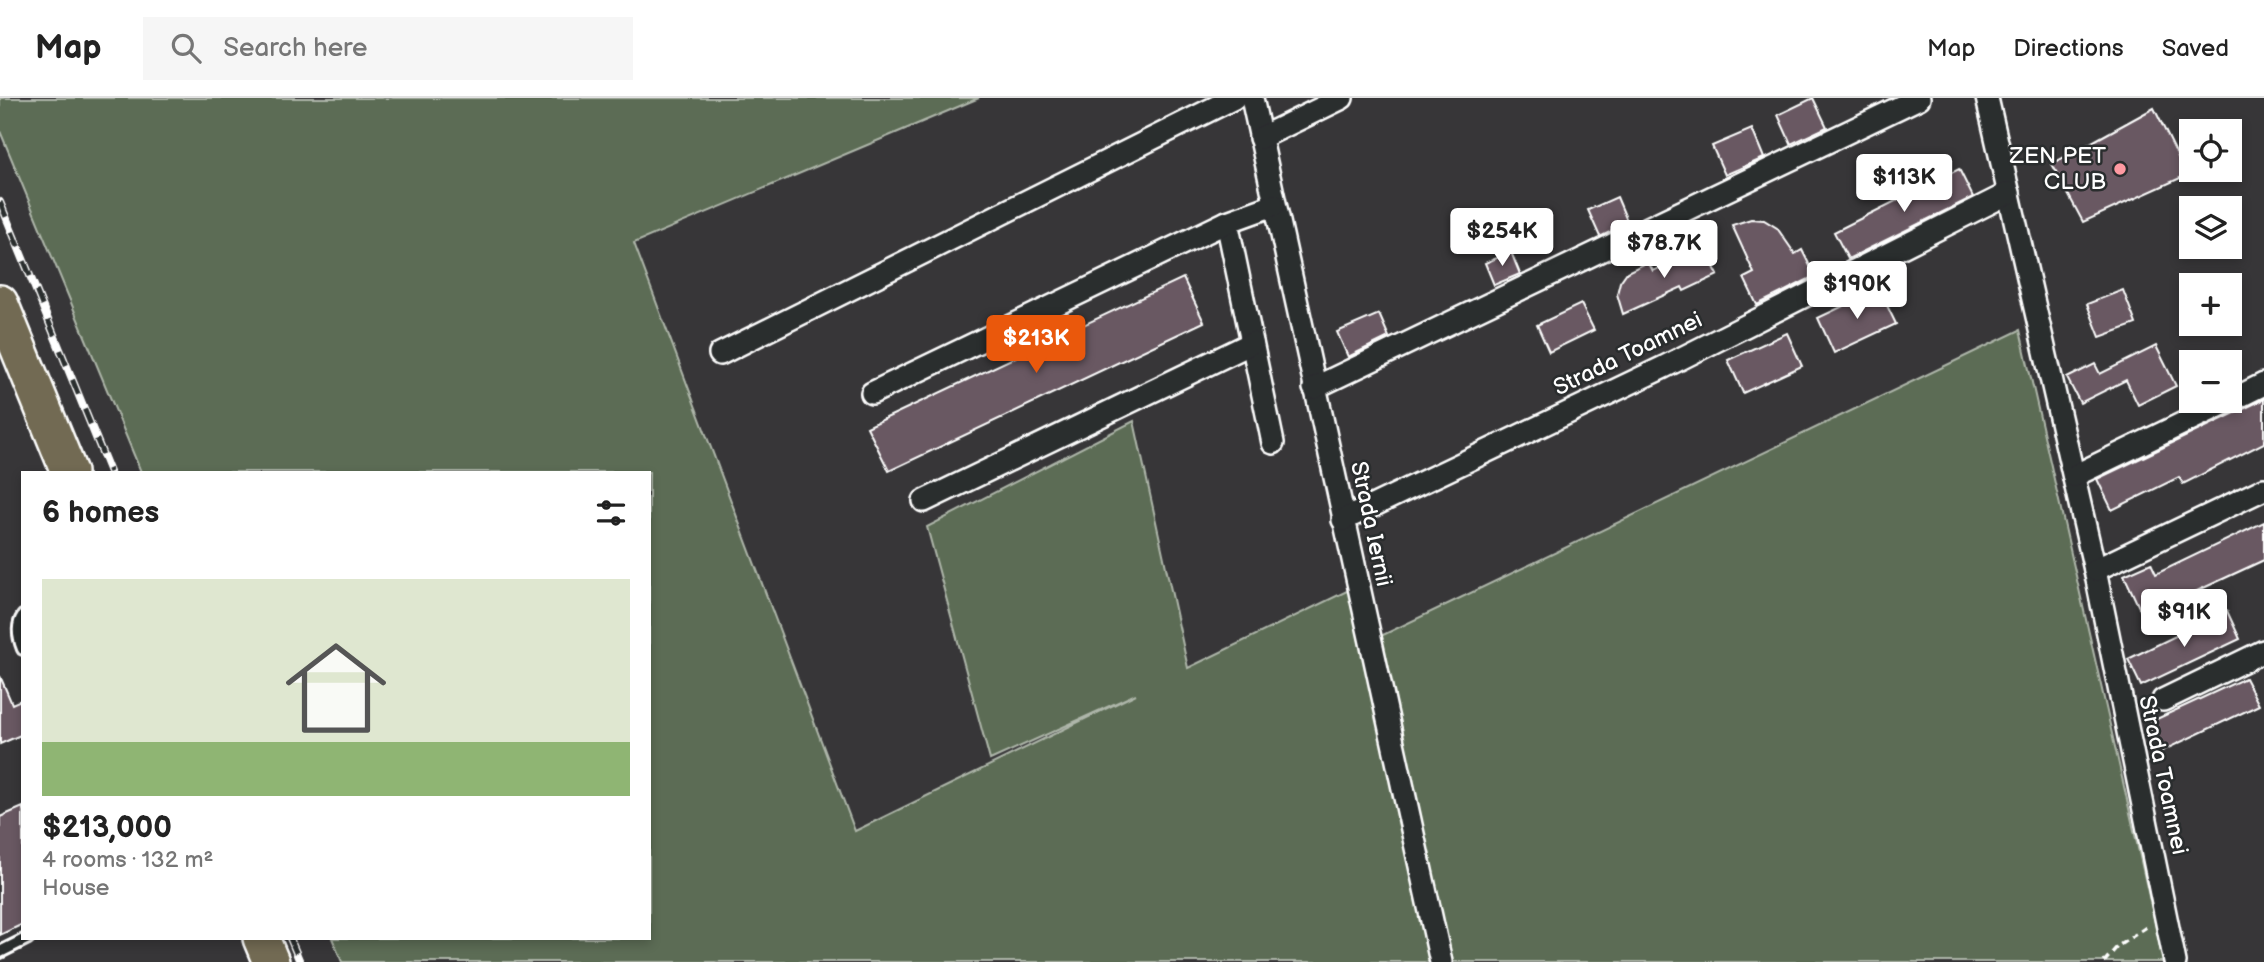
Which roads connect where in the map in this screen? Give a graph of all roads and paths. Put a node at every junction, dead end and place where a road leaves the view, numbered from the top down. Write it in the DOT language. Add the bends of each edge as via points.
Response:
graph roads {
  1 [pos="1234,98"];
  2 [pos="1252,98"];
  3 [pos="1342,98"];
  4 [pos="1919,98"];
  5 [pos="1987,98"];
  6 [pos="1260,138"];
  7 [pos="2009,193"];
  8 [pos="1274,205"];
  9 [pos="1227,222"];
  10 [pos="0,303"];
  11 [pos="1252,343"];
  12 [pos="720,354"];
  13 [pos="2264,384"];
  14 [pos="1314,388"];
  15 [pos="872,393"];
  16 [pos="2242,395"];
  17 [pos="2204,413"];
  18 [pos="1273,443"];
  19 [pos="69,471"];
  20 [pos="2074,476"];
  21 [pos="2264,489"];
  22 [pos="924,501"];
  23 [pos="1343,520"];
  24 [pos="2095,570"];
  25 [pos="21,619"];
  26 [pos="21,644"];
  27 [pos="2264,650"];
  28 [pos="2163,700"];
  29 [pos="2166,919"];
  30 [pos="24,940"];
  31 [pos="262,940"];
  32 [pos="0,952"];
  33 [pos="271,962"];
  34 [pos="1441,962"];
  35 [pos="2104,962"];
  36 [pos="2175,962"];
  1 -- 12 [label="street"];
  2 -- 6 [label="street, Strada Iernii"];
  3 -- 6 [label="street"];
  4 -- 14 [label="street"];
  5 -- 7 [label="street, Strada Toamnei"];
  6 -- 8 [label="street, Strada Iernii"];
  7 -- 20 [label="street, Strada Toamnei"];
  7 -- 23 [label="street, Strada Toamnei" via="1664,367"];
  8 -- 9 [label="street"];
  8 -- 14 [label="street, Strada Iernii"];
  9 -- 11 [label="street"];
  9 -- 15 [label="street"];
  10 -- 19 [label="main road"];
  11 -- 18 [label="street"];
  11 -- 22 [label="street"];
  13 -- 16 [label="street"];
  14 -- 23 [label="street, Strada Iernii"];
  17 -- 20 [label="street"];
  20 -- 24 [label="street, Strada Toamnei"];
  21 -- 24 [label="street"];
  23 -- 34 [label="street, Strada Iernii"];
  24 -- 29 [label="street, Strada Toamnei"];
  25 -- 26 [label="lane"];
  27 -- 28 [label="street"];
  29 -- 35 [label="path" via="2118,946"];
  29 -- 36 [label="street, Strada Toamnei"];
  30 -- 32 [label="lane"];
  31 -- 33 [label="main road"];
}
